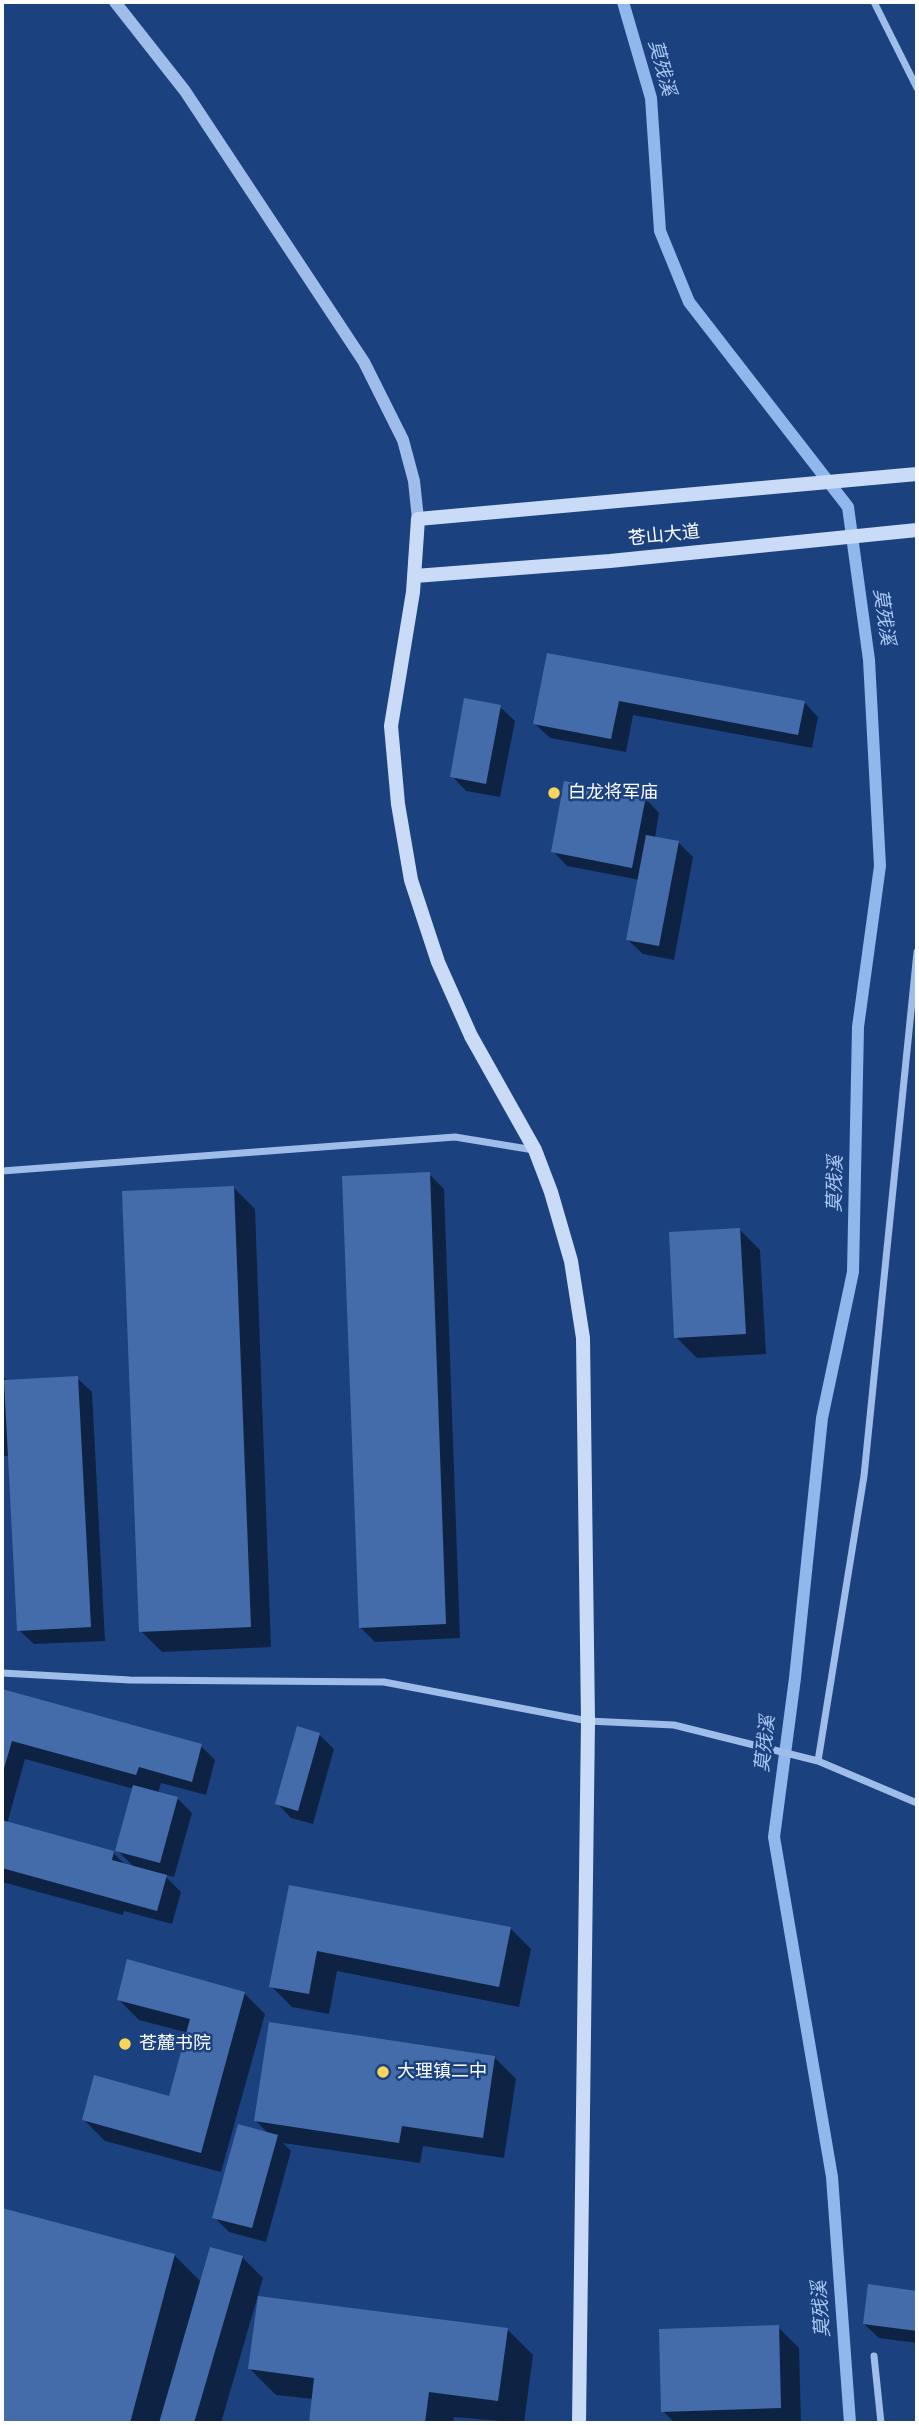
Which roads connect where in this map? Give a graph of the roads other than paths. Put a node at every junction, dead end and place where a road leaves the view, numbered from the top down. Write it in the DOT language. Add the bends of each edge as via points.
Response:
graph roads {
  1 [pos="115,2"];
  2 [pos="874,2"];
  3 [pos="917,88"];
  4 [pos="917,474"];
  5 [pos="418,519"];
  6 [pos="917,530"];
  7 [pos="415,576"];
  8 [pos="917,952"];
  9 [pos="535,1150"];
  10 [pos="2,1171"];
  11 [pos="2,1673"];
  12 [pos="588,1721"];
  13 [pos="818,1761"];
  14 [pos="917,1803"];
  15 [pos="874,2356"];
  16 [pos="579,2423"];
  17 [pos="881,2423"];
  1 -- 5 [label="street" via="185,91 364,362 403,440"];
  2 -- 3 [label="street"];
  4 -- 5 [label="main road"];
  5 -- 7 [label="main road"];
  6 -- 7 [label="main road, 苍山大道"];
  7 -- 9 [label="main road" via="391,726 411,880 438,962 471,1036"];
  8 -- 13 [label="street" via="864,1476"];
  9 -- 10 [label="street" via="455,1137"];
  9 -- 12 [label="main road" via="562,1226 583,1338"];
  11 -- 12 [label="street" via="130,1680 384,1682"];
  12 -- 13 [label="street" via="674,1725"];
  12 -- 16 [label="main road"];
  13 -- 14 [label="street"];
  15 -- 17 [label="street"];
}
